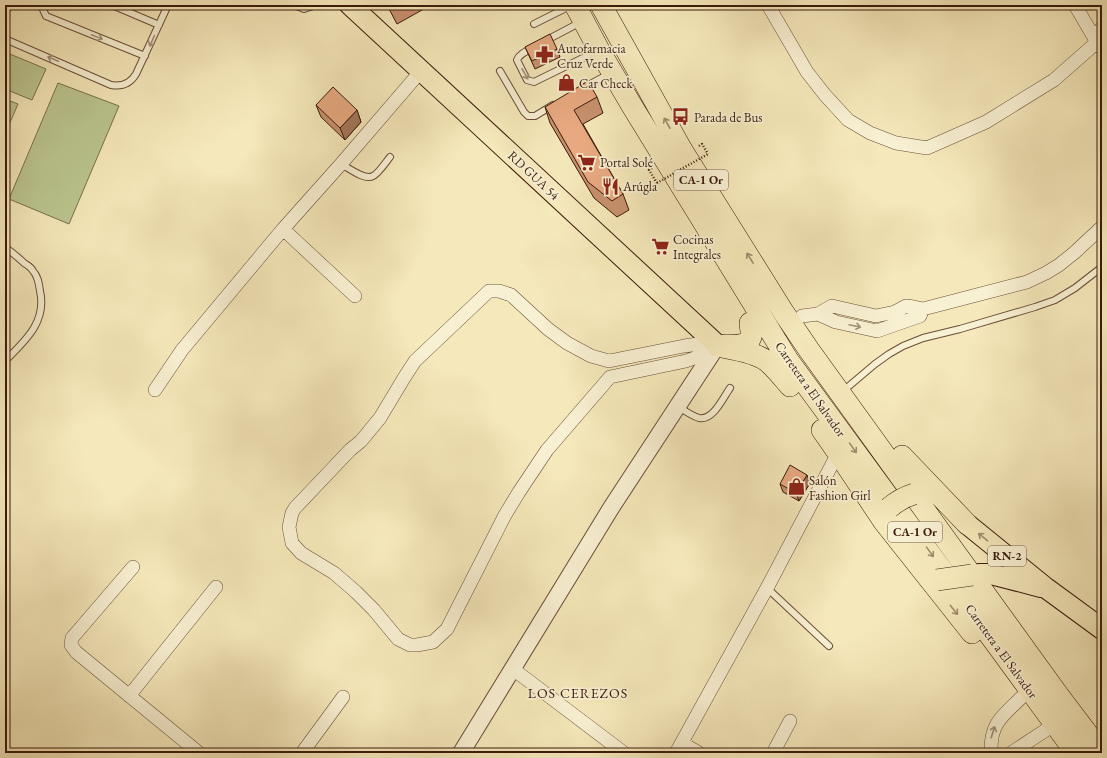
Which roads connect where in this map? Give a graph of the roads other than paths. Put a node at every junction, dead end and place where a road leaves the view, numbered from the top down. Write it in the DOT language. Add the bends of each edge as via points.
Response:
graph roads {
  1 [pos="11,5"];
  2 [pos="41,5"];
  3 [pos="112,5"];
  4 [pos="168,5"];
  5 [pos="294,5"];
  6 [pos="316,5"];
  7 [pos="350,5"];
  8 [pos="601,5"];
  9 [pos="768,5"];
  10 [pos="1075,5"];
  11 [pos="577,10"];
  12 [pos="5,11"];
  13 [pos="534,24"];
  14 [pos="159,25"];
  15 [pos="1102,28"];
  16 [pos="5,39"];
  17 [pos="542,43"];
  18 [pos="1100,45"];
  19 [pos="535,47"];
  20 [pos="599,50"];
  21 [pos="145,56"];
  22 [pos="421,71"];
  23 [pos="500,71"];
  24 [pos="613,72"];
  25 [pos="574,93"];
  26 [pos="561,100"];
  27 [pos="632,106"];
  28 [pos="682,150"];
  29 [pos="390,157"];
  30 [pos="341,164"];
  31 [pos="1102,227"];
  32 [pos="283,229"];
  33 [pos="5,247"];
  34 [pos="1102,267"];
  35 [pos="355,296"];
  36 [pos="810,315"];
  37 [pos="750,323"];
  38 [pos="717,346"];
  39 [pos="5,361"];
  40 [pos="609,361"];
  41 [pos="610,377"];
  42 [pos="790,386"];
  43 [pos="849,386"];
  44 [pos="730,388"];
  45 [pos="155,390"];
  46 [pos="677,406"];
  47 [pos="838,453"];
  48 [pos="902,456"];
  49 [pos="922,496"];
  50 [pos="886,515"];
  51 [pos="967,524"];
  52 [pos="133,567"];
  53 [pos="975,574"];
  54 [pos="933,580"];
  55 [pos="216,587"];
  56 [pos="767,588"];
  57 [pos="1046,588"];
  58 [pos="1102,629"];
  59 [pos="829,646"];
  60 [pos="513,669"];
  61 [pos="129,696"];
  62 [pos="1024,696"];
  63 [pos="343,697"];
  64 [pos="790,721"];
  65 [pos="1049,728"];
  66 [pos="679,748"];
  67 [pos="1102,749"];
  68 [pos="198,753"];
  69 [pos="302,753"];
  70 [pos="461,753"];
  71 [pos="624,753"];
  72 [pos="699,753"];
  73 [pos="773,753"];
  74 [pos="991,753"];
  75 [pos="1011,753"];
  76 [pos="1069,753"];
  77 [pos="1076,753"];
  78 [pos="1102,753"];
  1 -- 12 [label="lane"];
  2 -- 21 [label="lane, one-way" via="46,16"];
  3 -- 14 [label="lane"];
  4 -- 14 [label="lane"];
  5 -- 6 [label="lane" via="304,9"];
  7 -- 22 [label="main road, RD GUA 54"];
  28 -- 8 [label="highway, Carretera a El Salvador / CA-1 Or, one-way"];
  9 -- 18 [label="street" via="807,72 848,120 870,133 896,143 928,148 1007,110 1054,80"];
  10 -- 18 [label="street"];
  11 -- 13 [label="lane"];
  11 -- 17 [label="lane"];
  11 -- 20 [label="highway, Carretera a El Salvador / CA-1 Or"];
  14 -- 21 [label="lane, one-way"];
  15 -- 18 [label="street"];
  21 -- 16 [label="lane, one-way" via="134,78 126,84 116,85"];
  19 -- 20 [label="lane, one-way" via="521,54 517,60 527,80 531,82"];
  20 -- 24 [label="highway, Carretera a El Salvador / CA-1 Or"];
  22 -- 30 [label="street"];
  22 -- 38 [label="main road, RD GUA 54"];
  23 -- 26 [label="lane" via="528,116 535,116"];
  24 -- 25 [label="lane"];
  24 -- 27 [label="highway, Carretera a El Salvador / CA-1 Or"];
  27 -- 37 [label="highway" via="642,137"];
  27 -- 77 [label="highway, Carretera a El Salvador / CA-1 Or, one-way" via="788,360"];
  28 -- 36 [label="highway" via="719,183"];
  78 -- 28 [label="highway, Carretera a El Salvador / CA-1 Or, one-way" via="809,350"];
  29 -- 30 [label="lane" via="374,176 369,178"];
  30 -- 32 [label="street"];
  31 -- 36 [label="street" via="1059,265 1040,276 1027,282 923,309 920,316 877,331"];
  32 -- 35 [label="street"];
  32 -- 45 [label="street" via="182,350"];
  33 -- 39 [label="lane" via="33,270 41,294 41,307 33,331"];
  34 -- 43 [label="lane" via="1055,300 903,346 875,364"];
  36 -- 43 [label="highway"];
  37 -- 38 [label="highway" via="751,336 748,342"];
  37 -- 42 [label="highway"];
  38 -- 40 [label="street" via="698,344"];
  38 -- 41 [label="street" via="686,361"];
  38 -- 42 [label="highway" via="768,361"];
  38 -- 46 [label="street"];
  40 -- 41 [label="street"];
  40 -- 41 [label="street" via="592,356 562,340 511,294 489,292 415,362 380,418 295,508 289,527 292,543 301,553 334,573 356,592 398,640 410,645 433,642 447,629 505,515 547,450"];
  42 -- 47 [label="highway"];
  43 -- 48 [label="highway"];
  44 -- 46 [label="lane" via="712,414 706,418 698,418"];
  46 -- 60 [label="street" via="611,508"];
  47 -- 50 [label="highway"];
  47 -- 56 [label="street"];
  48 -- 49 [label="highway"];
  48 -- 51 [label="highway"];
  49 -- 50 [label="highway, bridge" via="905,497 895,502"];
  49 -- 51 [label="highway"];
  49 -- 53 [label="highway"];
  50 -- 54 [label="highway"];
  57 -- 51 [label="main road, RN-2, one-way"];
  52 -- 61 [label="street" via="72,638 71,645"];
  53 -- 54 [label="highway, bridge"];
  53 -- 57 [label="main road, RN-2" via="991,574"];
  53 -- 67 [label="highway"];
  54 -- 62 [label="highway, one-way"];
  55 -- 61 [label="street"];
  56 -- 59 [label="lane"];
  56 -- 66 [label="street"];
  57 -- 58 [label="main road, RN-2"];
  60 -- 70 [label="street"];
  60 -- 71 [label="street"];
  61 -- 68 [label="street"];
  62 -- 65 [label="highway"];
  74 -- 62 [label="street, one-way" via="992,733 997,723"];
  63 -- 69 [label="street"];
  64 -- 73 [label="street"];
  65 -- 75 [label="street"];
  65 -- 76 [label="highway"];
  66 -- 72 [label="street"];
}
